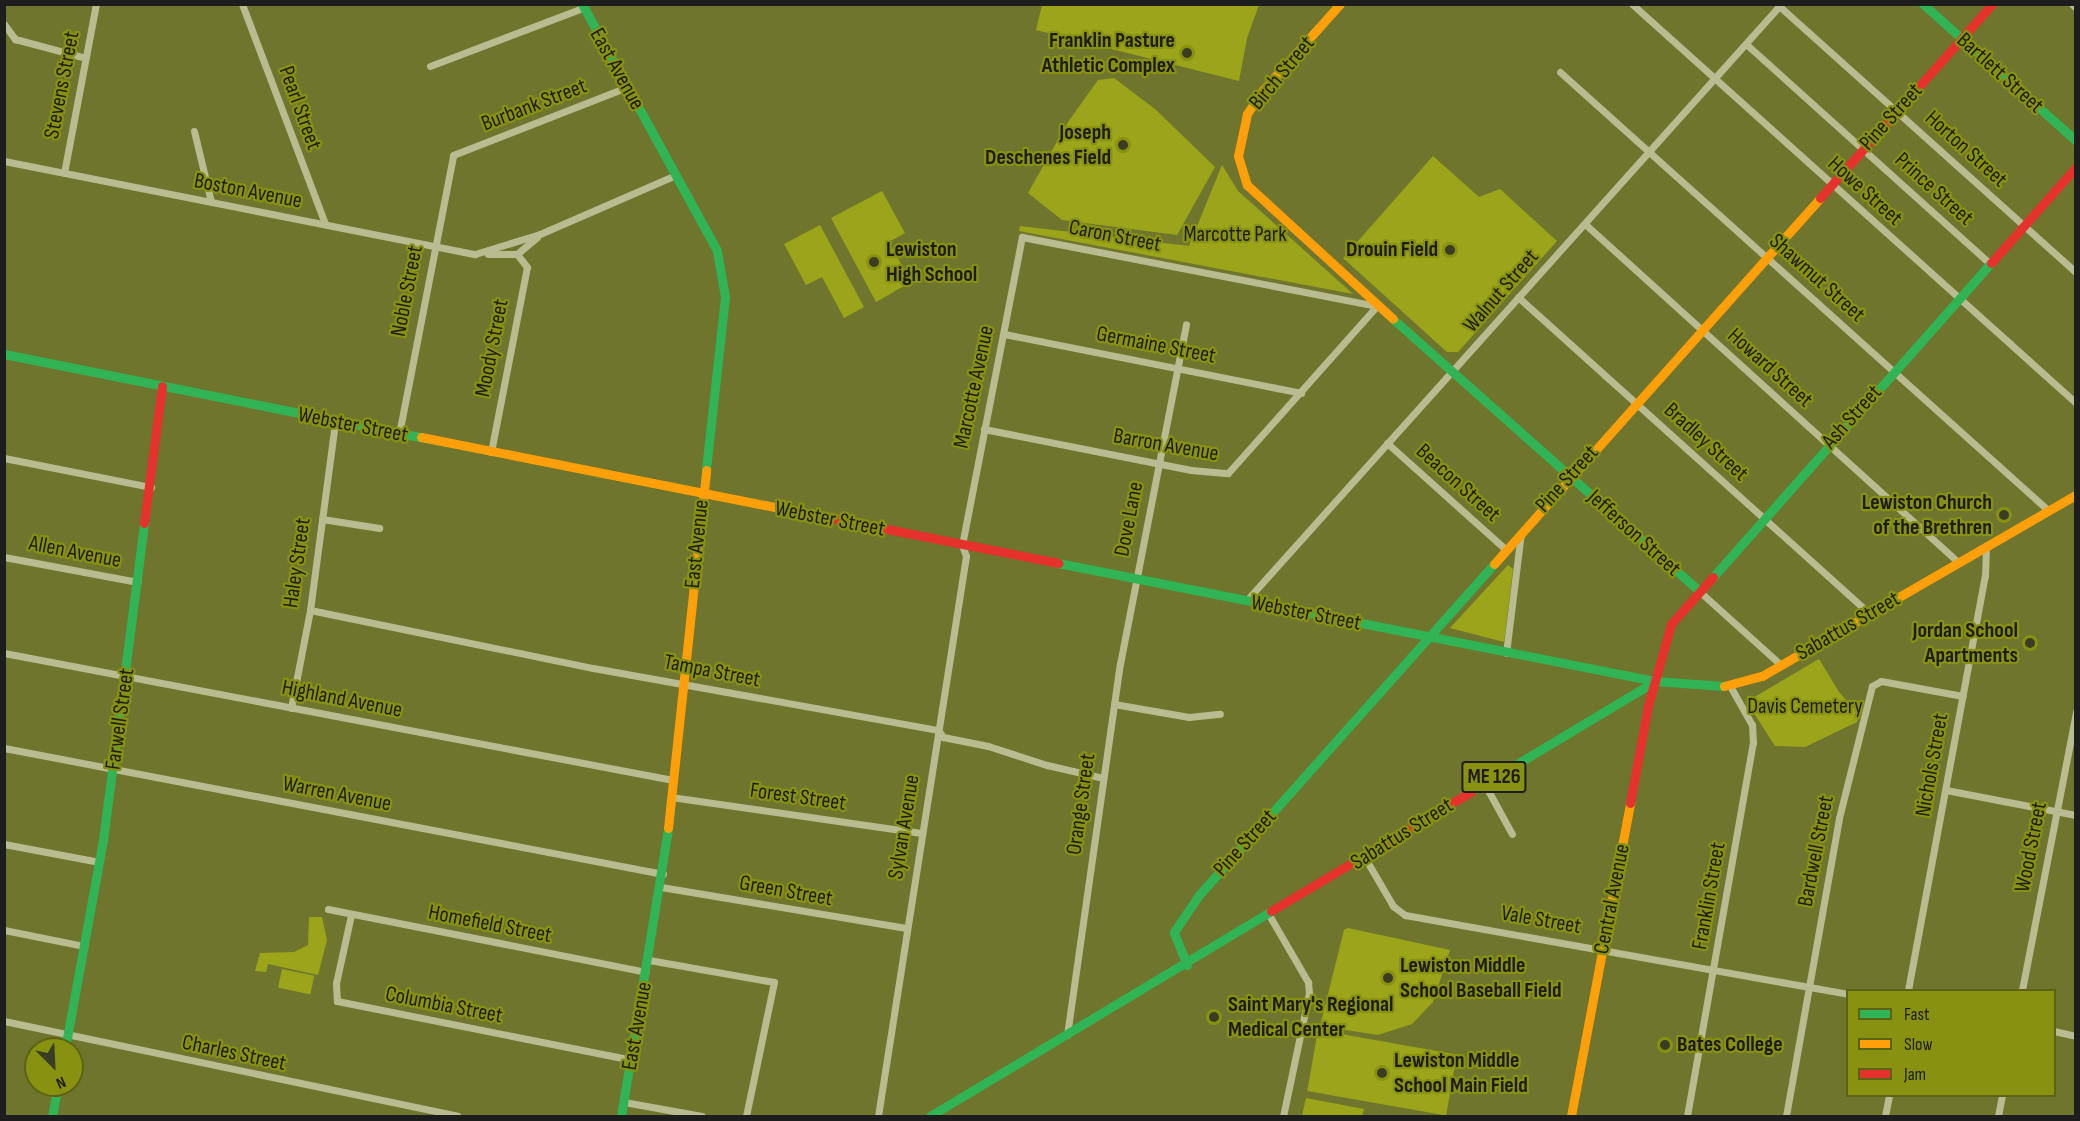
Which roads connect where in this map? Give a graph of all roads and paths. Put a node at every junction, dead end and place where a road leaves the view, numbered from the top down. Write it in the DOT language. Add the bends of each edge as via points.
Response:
graph roads {
  1 [pos="96,4"];
  2 [pos="242,4"];
  3 [pos="1340,4"];
  4 [pos="1632,4"];
  5 [pos="1923,4"];
  6 [pos="1992,4"];
  7 [pos="2072,4"];
  8 [pos="1780,5"];
  9 [pos="582,6"];
  10 [pos="2076,8"];
  11 [pos="4,24"];
  12 [pos="1961,38"];
  13 [pos="1746,45"];
  14 [pos="86,58"];
  15 [pos="430,66"];
  16 [pos="1560,72"];
  17 [pos="1715,79"];
  18 [pos="627,87"];
  19 [pos="1896,111"];
  20 [pos="194,131"];
  21 [pos="2076,141"];
  22 [pos="1863,148"];
  23 [pos="1649,152"];
  24 [pos="453,155"];
  25 [pos="4,161"];
  26 [pos="2076,167"];
  27 [pos="64,172"];
  28 [pos="676,175"];
  29 [pos="1831,184"];
  30 [pos="211,202"];
  31 [pos="325,224"];
  32 [pos="1585,224"];
  33 [pos="2024,225"];
  34 [pos="540,234"];
  35 [pos="1022,237"];
  36 [pos="434,246"];
  37 [pos="486,254"];
  38 [pos="517,254"];
  39 [pos="1766,256"];
  40 [pos="1990,264"];
  41 [pos="2076,272"];
  42 [pos="1518,297"];
  43 [pos="1959,299"];
  44 [pos="1377,306"];
  45 [pos="1186,324"];
  46 [pos="1701,330"];
  47 [pos="1004,334"];
  48 [pos="4,354"];
  49 [pos="1177,368"];
  50 [pos="1455,371"];
  51 [pos="1892,371"];
  52 [pos="162,386"];
  53 [pos="1301,393"];
  54 [pos="1635,402"];
  55 [pos="2076,403"];
  56 [pos="335,422"];
  57 [pos="984,429"];
  58 [pos="399,434"];
  59 [pos="1387,443"];
  60 [pos="1827,444"];
  61 [pos="491,452"];
  62 [pos="4,458"];
  63 [pos="1158,463"];
  64 [pos="1570,476"];
  65 [pos="151,487"];
  66 [pos="702,493"];
  67 [pos="2076,495"];
  68 [pos="2049,511"];
  69 [pos="1762,517"];
  70 [pos="322,519"];
  71 [pos="379,528"];
  72 [pos="1522,530"];
  73 [pos="962,545"];
  74 [pos="1986,546"];
  75 [pos="1505,549"];
  76 [pos="4,557"];
  77 [pos="1958,562"];
  78 [pos="1136,580"];
  79 [pos="138,582"];
  80 [pos="1699,591"];
  81 [pos="1246,601"];
  82 [pos="310,610"];
  83 [pos="1869,613"];
  84 [pos="1427,637"];
  85 [pos="1506,652"];
  86 [pos="4,653"];
  87 [pos="1781,665"];
  88 [pos="125,676"];
  89 [pos="1655,681"];
  90 [pos="683,684"];
  91 [pos="1730,686"];
  92 [pos="1963,696"];
  93 [pos="1114,704"];
  94 [pos="291,708"];
  95 [pos="2076,711"];
  96 [pos="1220,714"];
  97 [pos="938,730"];
  98 [pos="4,748"];
  99 [pos="113,769"];
  100 [pos="1102,778"];
  101 [pos="673,780"];
  102 [pos="1484,783"];
  103 [pos="1946,790"];
  104 [pos="671,797"];
  105 [pos="2056,811"];
  106 [pos="2076,815"];
  107 [pos="921,833"];
  108 [pos="1512,834"];
  109 [pos="4,844"];
  110 [pos="1365,858"];
  111 [pos="99,862"];
  112 [pos="663,874"];
  113 [pos="661,887"];
  114 [pos="328,909"];
  115 [pos="351,915"];
  116 [pos="1269,915"];
  117 [pos="905,928"];
  118 [pos="4,930"];
  119 [pos="84,946"];
  120 [pos="1602,949"];
  121 [pos="649,960"];
  122 [pos="1187,965"];
  123 [pos="1715,969"];
  124 [pos="646,972"];
  125 [pos="1810,987"];
  126 [pos="1908,989"];
  127 [pos="2022,989"];
  128 [pos="1846,994"];
  129 [pos="4,1021"];
  130 [pos="2056,1031"];
  131 [pos="67,1033"];
  132 [pos="1067,1035"];
  133 [pos="2076,1036"];
  134 [pos="66,1037"];
  135 [pos="631,1060"];
  136 [pos="56,1097"];
  137 [pos="1889,1097"];
  138 [pos="2002,1097"];
  139 [pos="624,1102"];
  140 [pos="52,1116"];
  141 [pos="457,1116"];
  142 [pos="621,1116"];
  143 [pos="702,1116"];
  144 [pos="746,1116"];
  145 [pos="878,1116"];
  146 [pos="930,1116"];
  147 [pos="1282,1116"];
  148 [pos="1571,1116"];
  149 [pos="1687,1116"];
  150 [pos="1786,1116"];
  151 [pos="1885,1116"];
  152 [pos="1998,1116"];
  1 -- 14 [label="street, Stevens Street"];
  2 -- 31 [label="street, Pearl Street"];
  3 -- 44 [label="main road, Birch Street" via="1255,100 1241,131 1238,166 1247,185"];
  4 -- 17 [label="street, Howe Street"];
  5 -- 12 [label="main road, Bartlett Street"];
  6 -- 12 [label="main road, Pine Street"];
  7 -- 10 [label="street"];
  8 -- 13 [label="street, Walnut Street"];
  8 -- 19 [label="street, Horton Street"];
  9 -- 15 [label="street"];
  9 -- 18 [label="main road, East Avenue"];
  11 -- 14 [label="street" via="15,39"];
  12 -- 19 [label="main road, Pine Street"];
  12 -- 21 [label="main road, Bartlett Street"];
  13 -- 17 [label="street, Walnut Street"];
  13 -- 22 [label="street, Prince Street"];
  14 -- 27 [label="street, Stevens Street"];
  16 -- 23 [label="street, Shawmut Street"];
  17 -- 23 [label="street, Walnut Street"];
  17 -- 29 [label="street, Howe Street"];
  18 -- 24 [label="street, Burbank Street"];
  18 -- 28 [label="main road, East Avenue"];
  19 -- 22 [label="main road, Pine Street"];
  19 -- 33 [label="street, Horton Street"];
  20 -- 30 [label="street"];
  22 -- 29 [label="main road, Pine Street"];
  22 -- 40 [label="street, Prince Street"];
  23 -- 32 [label="street, Walnut Street"];
  23 -- 39 [label="street, Shawmut Street"];
  24 -- 36 [label="street, Noble Street"];
  25 -- 27 [label="street, Boston Avenue"];
  26 -- 33 [label="main road, Ash Street"];
  27 -- 30 [label="street, Boston Avenue"];
  28 -- 34 [label="street, Boston Avenue"];
  28 -- 66 [label="main road, East Avenue" via="717,251 724,282 723,340"];
  29 -- 39 [label="main road, Pine Street"];
  29 -- 43 [label="street, Howe Street"];
  30 -- 31 [label="street, Boston Avenue"];
  31 -- 36 [label="street, Boston Avenue"];
  32 -- 42 [label="street, Walnut Street"];
  32 -- 46 [label="street, Howard Street"];
  33 -- 40 [label="main road, Ash Street"];
  33 -- 41 [label="street, Horton Street"];
  34 -- 37 [label="street, Boston Avenue"];
  34 -- 38 [label="street, Boston Avenue"];
  35 -- 44 [label="street, Caron Street"];
  35 -- 47 [label="street, Marcotte Avenue"];
  36 -- 37 [label="street, Boston Avenue"];
  36 -- 58 [label="street, Noble Street"];
  37 -- 38 [label="street, Boston Avenue"];
  38 -- 61 [label="street, Moody Street" via="527,267"];
  39 -- 46 [label="main road, Pine Street"];
  39 -- 51 [label="street, Shawmut Street"];
  40 -- 43 [label="main road, Ash Street"];
  42 -- 50 [label="street, Walnut Street"];
  42 -- 54 [label="street, Bradley Street"];
  43 -- 51 [label="main road, Ash Street"];
  43 -- 55 [label="street, Howe Street"];
  44 -- 50 [label="main road, Jefferson Street"];
  44 -- 53 [label="street, Barron Avenue"];
  45 -- 49 [label="street, Dove Lane"];
  46 -- 54 [label="main road, Pine Street"];
  46 -- 60 [label="street, Howard Street"];
  47 -- 49 [label="street, Germaine Street"];
  47 -- 57 [label="street, Marcotte Avenue"];
  48 -- 52 [label="main road, Webster Street"];
  49 -- 53 [label="street, Germaine Street"];
  49 -- 63 [label="street, Dove Lane"];
  50 -- 59 [label="street, Walnut Street"];
  50 -- 64 [label="main road, Jefferson Street"];
  51 -- 60 [label="main road, Ash Street"];
  51 -- 68 [label="street, Shawmut Street"];
  52 -- 56 [label="main road, Webster Street"];
  52 -- 65 [label="main road, Farwell Street"];
  53 -- 63 [label="street, Barron Avenue" via="1228,473 1218,475"];
  54 -- 64 [label="main road, Pine Street"];
  54 -- 69 [label="street, Bradley Street"];
  56 -- 58 [label="main road, Webster Street"];
  56 -- 70 [label="street, Haley Street"];
  57 -- 63 [label="street, Barron Avenue"];
  57 -- 73 [label="street, Marcotte Avenue"];
  58 -- 61 [label="main road, Webster Street"];
  59 -- 75 [label="street, Beacon Street"];
  59 -- 81 [label="street, Walnut Street"];
  60 -- 69 [label="main road, Ash Street"];
  60 -- 77 [label="street, Howard Street"];
  61 -- 66 [label="main road, Webster Street"];
  62 -- 65 [label="street"];
  63 -- 78 [label="street, Dove Lane"];
  64 -- 72 [label="main road, Pine Street"];
  64 -- 80 [label="main road, Jefferson Street"];
  65 -- 79 [label="main road, Farwell Street"];
  66 -- 73 [label="main road, Webster Street"];
  66 -- 90 [label="main road, East Avenue"];
  67 -- 68 [label="main road, Sabattus Street"];
  68 -- 74 [label="main road, Sabattus Street"];
  69 -- 80 [label="main road, Ash Street"];
  69 -- 83 [label="street, Bradley Street"];
  70 -- 71 [label="street"];
  70 -- 82 [label="street, Haley Street"];
  72 -- 75 [label="main road, Pine Street"];
  72 -- 85 [label="street"];
  73 -- 78 [label="main road, Webster Street"];
  73 -- 97 [label="street, Sylvan Avenue" via="966,556"];
  74 -- 77 [label="main road, Sabattus Street"];
  74 -- 92 [label="street, Nichols Street"];
  75 -- 84 [label="main road, Pine Street"];
  76 -- 79 [label="street, Allen Avenue"];
  77 -- 83 [label="main road, Sabattus Street"];
  78 -- 81 [label="main road, Webster Street"];
  78 -- 93 [label="street, Orange Street"];
  79 -- 88 [label="main road, Farwell Street"];
  80 -- 87 [label="street, Jefferson Street"];
  80 -- 89 [label="main road, Ash Street" via="1671,624"];
  81 -- 84 [label="main road, Webster Street"];
  82 -- 90 [label="street, Tampa Street"];
  82 -- 94 [label="street, Haley Street"];
  83 -- 87 [label="main road, Sabattus Street"];
  84 -- 85 [label="main road, Webster Street"];
  84 -- 122 [label="main road, Pine Street" via="1180,920 1174,940"];
  85 -- 89 [label="main road, Webster Street"];
  86 -- 88 [label="street, Highland Avenue"];
  87 -- 91 [label="main road, Sabattus Street" via="1753,680"];
  88 -- 94 [label="street, Highland Avenue"];
  88 -- 99 [label="main road, Farwell Street"];
  89 -- 91 [label="main road, Sabattus Street"];
  89 -- 102 [label="main road, Sabattus Street / ME 126"];
  89 -- 120 [label="main road, Central Avenue"];
  90 -- 97 [label="street, Tampa Street"];
  90 -- 101 [label="main road, East Avenue"];
  91 -- 123 [label="street, Franklin Street" via="1754,734"];
  92 -- 103 [label="street, Nichols Street"];
  92 -- 125 [label="street, Bardwell Street" via="1881,681 1872,686 1839,818"];
  93 -- 96 [label="street" via="1189,717"];
  93 -- 100 [label="street, Orange Street"];
  94 -- 101 [label="street, Highland Avenue"];
  95 -- 105 [label="street, Wood Street"];
  97 -- 100 [label="street, Tampa Street" via="944,737"];
  97 -- 107 [label="street, Sylvan Avenue"];
  98 -- 99 [label="street, Warren Avenue"];
  99 -- 111 [label="main road, Farwell Street"];
  99 -- 112 [label="street, Warren Avenue"];
  100 -- 132 [label="street, Orange Street"];
  101 -- 104 [label="main road, East Avenue"];
  102 -- 108 [label="street"];
  102 -- 110 [label="main road, Sabattus Street / ME 126"];
  103 -- 105 [label="street"];
  103 -- 126 [label="street, Nichols Street"];
  104 -- 107 [label="street, Forest Street"];
  104 -- 112 [label="main road, East Avenue"];
  105 -- 106 [label="street"];
  105 -- 127 [label="street, Wood Street"];
  107 -- 117 [label="street, Sylvan Avenue"];
  109 -- 111 [label="street"];
  110 -- 116 [label="main road, Sabattus Street / ME 126"];
  110 -- 120 [label="street, Vale Street" via="1393,906 1405,915"];
  111 -- 119 [label="main road, Farwell Street"];
  112 -- 113 [label="main road, East Avenue"];
  113 -- 117 [label="street, Green Street"];
  113 -- 121 [label="main road, East Avenue"];
  114 -- 115 [label="street, Homefield Street"];
  115 -- 124 [label="street, Homefield Street"];
  115 -- 135 [label="street, Columbia Street" via="336,983 337,1001"];
  116 -- 122 [label="main road, Sabattus Street / ME 126"];
  116 -- 147 [label="street" via="1308,982 1310,993"];
  117 -- 145 [label="street, Sylvan Avenue"];
  118 -- 119 [label="street"];
  119 -- 131 [label="main road, Farwell Street"];
  120 -- 123 [label="street, Vale Street"];
  120 -- 148 [label="main road, Central Avenue"];
  121 -- 124 [label="main road, East Avenue"];
  121 -- 144 [label="street" via="774,982"];
  122 -- 132 [label="main road, Sabattus Street / ME 126"];
  123 -- 125 [label="street, Vale Street"];
  123 -- 149 [label="street, Franklin Street"];
  124 -- 135 [label="main road, East Avenue"];
  125 -- 128 [label="street, Vale Street"];
  125 -- 150 [label="street, Bardwell Street"];
  129 -- 131 [label="street, Charles Street"];
  130 -- 133 [label="street"];
  131 -- 134 [label="main road, Farwell Street"];
  131 -- 141 [label="street, Charles Street" via="124,1049"];
  132 -- 146 [label="main road, Sabattus Street / ME 126"];
  135 -- 139 [label="main road, East Avenue"];
  136 -- 140 [label="main road"];
  137 -- 151 [label="street"];
  138 -- 152 [label="street"];
  139 -- 142 [label="main road, East Avenue"];
  139 -- 143 [label="street"];
}
